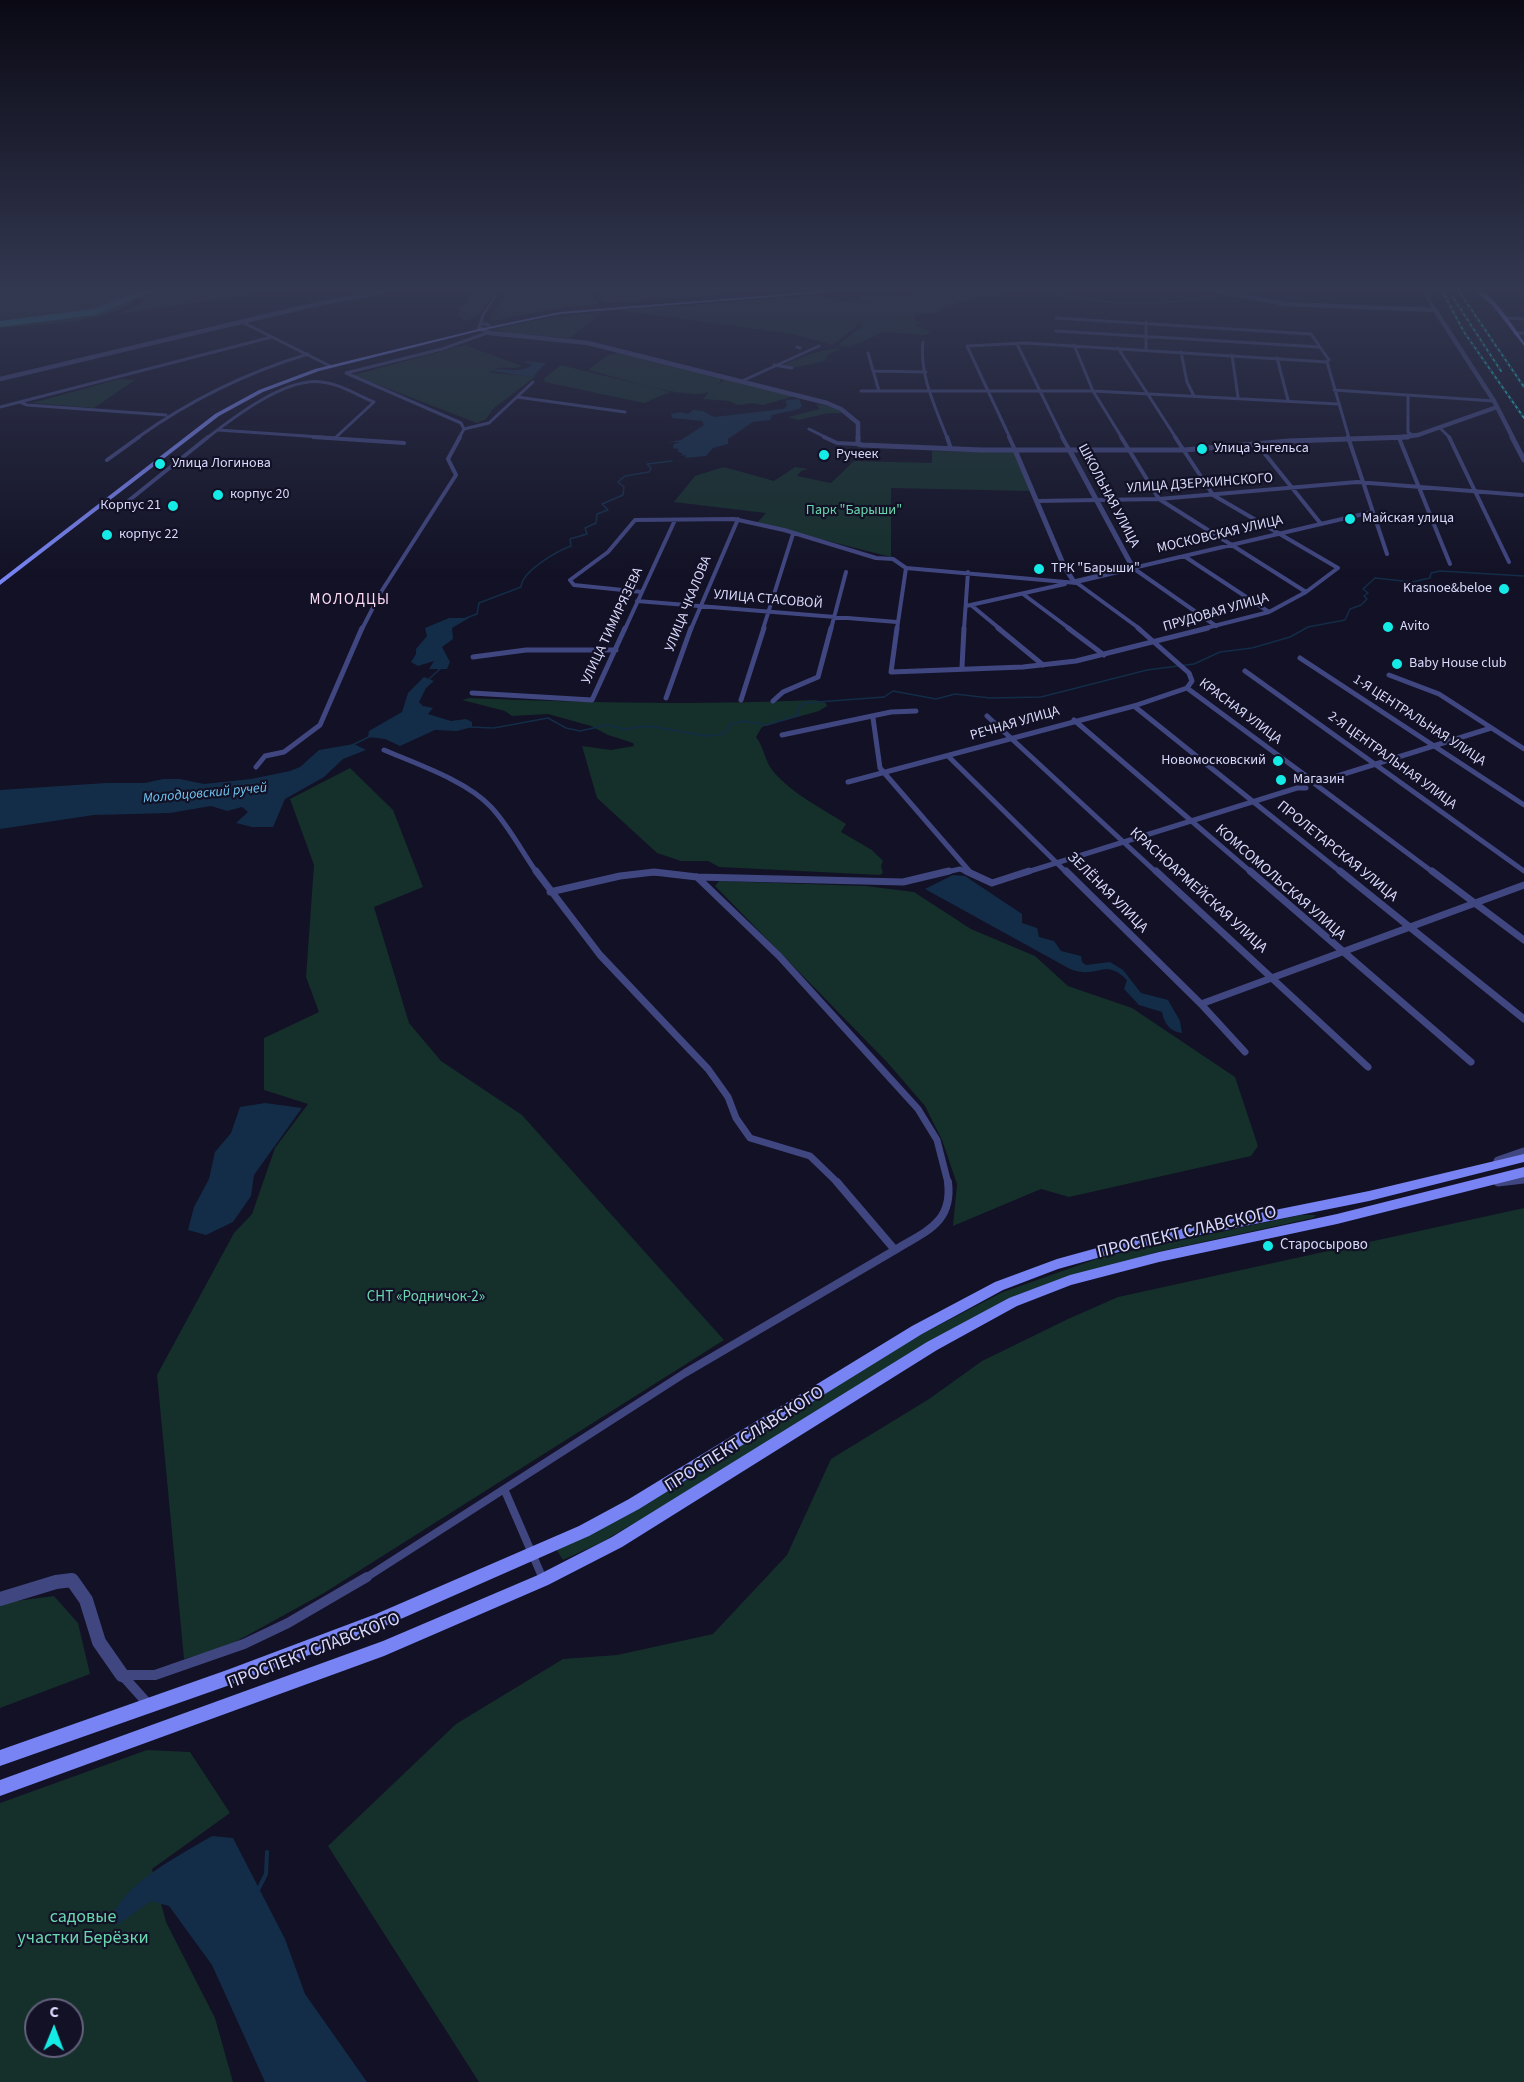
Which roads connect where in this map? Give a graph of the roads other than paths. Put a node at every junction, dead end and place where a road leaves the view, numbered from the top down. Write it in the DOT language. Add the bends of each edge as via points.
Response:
graph roads {
  1 [pos="89,384"];
  2 [pos="224,384"];
  3 [pos="279,384"];
  4 [pos="304,384"];
  5 [pos="330,384"];
  6 [pos="371,384"];
  7 [pos="531,384"];
  8 [pos="754,384"];
  9 [pos="877,384"];
  10 [pos="930,384"];
  11 [pos="983,384"];
  12 [pos="1035,384"];
  13 [pos="1090,384"];
  14 [pos="1140,384"];
  15 [pos="1188,384"];
  16 [pos="1238,384"];
  17 [pos="1284,384"];
  18 [pos="1334,384"];
  19 [pos="1483,384"];
  20 [pos="985,390"];
  21 [pos="1334,390"];
  22 [pos="861,391"];
  23 [pos="879,391"];
  24 [pos="932,391"];
  25 [pos="1038,391"];
  26 [pos="1093,391"];
  27 [pos="1146,394"];
  28 [pos="1408,395"];
  29 [pos="1194,396"];
  30 [pos="517,397"];
  31 [pos="1238,397"];
  32 [pos="1288,400"];
  33 [pos="1494,401"];
  34 [pos="20,402"];
  35 [pos="1338,404"];
  36 [pos="0,407"];
  37 [pos="1497,407"];
  38 [pos="625,412"];
  39 [pos="167,415"];
  40 [pos="1439,427"];
  41 [pos="464,429"];
  42 [pos="809,429"];
  43 [pos="218,430"];
  44 [pos="1413,436"];
  45 [pos="335,438"];
  46 [pos="1399,438"];
  47 [pos="1349,439"];
  48 [pos="404,443"];
  49 [pos="858,444"];
  50 [pos="1257,444"];
  51 [pos="951,448"];
  52 [pos="1015,450"];
  53 [pos="1130,450"];
  54 [pos="1185,450"];
  55 [pos="1070,451"];
  56 [pos="107,460"];
  57 [pos="1524,460"];
  58 [pos="1364,482"];
  59 [pos="1420,486"];
  60 [pos="1294,488"];
  61 [pos="1474,490"];
  62 [pos="1213,495"];
  63 [pos="1522,495"];
  64 [pos="1159,499"];
  65 [pos="1095,500"];
  66 [pos="1037,501"];
  67 [pos="117,510"];
  68 [pos="1372,512"];
  69 [pos="738,519"];
  70 [pos="675,520"];
  71 [pos="1321,524"];
  72 [pos="793,534"];
  73 [pos="1279,534"];
  74 [pos="1230,545"];
  75 [pos="1387,554"];
  76 [pos="1184,556"];
  77 [pos="1509,562"];
  78 [pos="1450,564"];
  79 [pos="906,568"];
  80 [pos="1132,568"];
  81 [pos="846,572"];
  82 [pos="968,572"];
  83 [pos="0,582"];
  84 [pos="1074,582"];
  85 [pos="642,592"];
  86 [pos="1306,592"];
  87 [pos="1023,594"];
  88 [pos="637,601"];
  89 [pos="699,606"];
  90 [pos="968,606"];
  91 [pos="767,611"];
  92 [pos="1269,612"];
  93 [pos="834,618"];
  94 [pos="897,622"];
  95 [pos="1216,627"];
  96 [pos="1156,641"];
  97 [pos="616,650"];
  98 [pos="1104,655"];
  99 [pos="473,657"];
  100 [pos="1300,658"];
  101 [pos="1043,665"];
  102 [pos="962,667"];
  103 [pos="1245,671"];
  104 [pos="1389,675"];
  105 [pos="1187,688"];
  106 [pos="472,693"];
  107 [pos="666,698"];
  108 [pos="741,700"];
  109 [pos="773,701"];
  110 [pos="1134,706"];
  111 [pos="916,711"];
  112 [pos="987,716"];
  113 [pos="873,718"];
  114 [pos="1074,720"];
  115 [pos="1491,728"];
  116 [pos="782,735"];
  117 [pos="1008,738"];
  118 [pos="1435,746"];
  119 [pos="1524,749"];
  120 [pos="384,750"];
  121 [pos="948,756"];
  122 [pos="1375,764"];
  123 [pos="256,767"];
  124 [pos="1293,768"];
  125 [pos="883,772"];
  126 [pos="848,782"];
  127 [pos="1298,784"];
  128 [pos="1314,784"];
  129 [pos="1255,802"];
  130 [pos="1524,805"];
  131 [pos="1191,822"];
  132 [pos="1125,843"];
  133 [pos="1058,863"];
  134 [pos="1524,871"];
  135 [pos="973,875"];
  136 [pos="698,877"];
  137 [pos="1524,885"];
  138 [pos="550,892"];
  139 [pos="1475,903"];
  140 [pos="1410,926"];
  141 [pos="1524,940"];
  142 [pos="1342,952"];
  143 [pos="1275,978"];
  144 [pos="1201,1004"];
  145 [pos="1524,1019"];
  146 [pos="1245,1052"];
  147 [pos="1471,1062"];
  148 [pos="1368,1067"];
  149 [pos="1524,1152"];
  150 [pos="1524,1158"];
  151 [pos="1474,1170"];
  152 [pos="1524,1172"];
  153 [pos="1524,1179"];
  154 [pos="1483,1183"];
  155 [pos="895,1250"];
  156 [pos="505,1491"];
  157 [pos="533,1555"];
  158 [pos="543,1580"];
  159 [pos="0,1599"];
  160 [pos="122,1676"];
  161 [pos="149,1705"];
  162 [pos="0,1758"];
  163 [pos="0,1788"];
  1 -- 34 [label="street"];
  2 -- 39 [label="street"];
  3 -- 83 [label="main road" via="218,415"];
  4 -- 43 [label="street" via="241,413"];
  5 -- 45 [label="street" via="374,402"];
  6 -- 41 [label="street" via="453,418"];
  7 -- 30 [label="street"];
  8 -- 49 [label="street" via="841,409 858,423"];
  9 -- 23 [label="street"];
  10 -- 24 [label="street"];
  11 -- 20 [label="street"];
  12 -- 25 [label="street, ШКОЛЬНАЯ УЛИЦА"];
  13 -- 26 [label="street, ПРУДОВАЯ УЛИЦА"];
  14 -- 27 [label="street"];
  15 -- 29 [label="street"];
  16 -- 31 [label="street"];
  17 -- 32 [label="street"];
  18 -- 21 [label="street"];
  19 -- 33 [label="street"];
  20 -- 24 [label="street"];
  20 -- 25 [label="street"];
  20 -- 52 [label="street"];
  21 -- 28 [label="street"];
  21 -- 35 [label="street"];
  22 -- 23 [label="street"];
  23 -- 24 [label="street"];
  24 -- 51 [label="street"];
  25 -- 26 [label="street"];
  25 -- 55 [label="street, ШКОЛЬНАЯ УЛИЦА"];
  26 -- 27 [label="street"];
  26 -- 53 [label="street, ПРУДОВАЯ УЛИЦА"];
  27 -- 29 [label="street"];
  27 -- 54 [label="street"];
  28 -- 33 [label="street"];
  28 -- 44 [label="street" via="1408,432"];
  29 -- 31 [label="street"];
  30 -- 38 [label="street"];
  30 -- 41 [label="street" via="489,423"];
  31 -- 32 [label="street"];
  32 -- 35 [label="street"];
  33 -- 37 [label="street"];
  34 -- 36 [label="street"];
  34 -- 39 [label="street"];
  35 -- 47 [label="street"];
  37 -- 40 [label="street"];
  37 -- 57 [label="street"];
  39 -- 56 [label="street"];
  40 -- 44 [label="street"];
  40 -- 61 [label="street" via="1450,438"];
  41 -- 123 [label="street" via="448,459 456,475 454,480 381,592 320,725 284,752 265,756"];
  42 -- 49 [label="street" via="837,443"];
  43 -- 45 [label="street"];
  43 -- 67 [label="street"];
  44 -- 46 [label="street"];
  45 -- 48 [label="street"];
  46 -- 47 [label="street"];
  46 -- 59 [label="street"];
  47 -- 50 [label="street"];
  47 -- 58 [label="street"];
  49 -- 51 [label="street"];
  50 -- 54 [label="street"];
  50 -- 60 [label="street"];
  51 -- 52 [label="street"];
  52 -- 55 [label="street"];
  52 -- 66 [label="street"];
  53 -- 54 [label="street"];
  53 -- 55 [label="street"];
  53 -- 64 [label="street, ПРУДОВАЯ УЛИЦА"];
  54 -- 62 [label="street"];
  55 -- 65 [label="street, ШКОЛЬНАЯ УЛИЦА"];
  58 -- 59 [label="street, УЛИЦА ДЗЕРЖИНСКОГО"];
  58 -- 60 [label="street, УЛИЦА ДЗЕРЖИНСКОГО"];
  58 -- 68 [label="street"];
  59 -- 61 [label="street, УЛИЦА ДЗЕРЖИНСКОГО"];
  59 -- 78 [label="street"];
  60 -- 62 [label="street, УЛИЦА ДЗЕРЖИНСКОГО"];
  60 -- 71 [label="street"];
  61 -- 63 [label="street, УЛИЦА ДЗЕРЖИНСКОГО"];
  61 -- 77 [label="street"];
  62 -- 64 [label="street, УЛИЦА ДЗЕРЖИНСКОГО"];
  62 -- 73 [label="street"];
  64 -- 65 [label="street, УЛИЦА ДЗЕРЖИНСКОГО"];
  64 -- 74 [label="street, ПРУДОВАЯ УЛИЦА"];
  65 -- 66 [label="street, УЛИЦА ДЗЕРЖИНСКОГО"];
  65 -- 80 [label="street, ШКОЛЬНАЯ УЛИЦА"];
  66 -- 84 [label="street"];
  68 -- 71 [label="street, МОСКОВСКАЯ УЛИЦА"];
  68 -- 75 [label="street"];
  69 -- 70 [label="street"];
  69 -- 72 [label="street"];
  69 -- 89 [label="street, УЛИЦА ЧКАЛОВА"];
  70 -- 85 [label="street, УЛИЦА ТИМИРЯЗЕВА"];
  70 -- 85 [label="street" via="642,518 632,522 608,552 570,580 574,585"];
  71 -- 73 [label="street, МОСКОВСКАЯ УЛИЦА"];
  72 -- 79 [label="street" via="876,558 893,559"];
  72 -- 91 [label="street"];
  73 -- 74 [label="street, МОСКОВСКАЯ УЛИЦА"];
  73 -- 86 [label="street" via="1338,568"];
  74 -- 76 [label="street, МОСКОВСКАЯ УЛИЦА"];
  74 -- 86 [label="street, ПРУДОВАЯ УЛИЦА"];
  76 -- 80 [label="street, МОСКОВСКАЯ УЛИЦА"];
  76 -- 92 [label="street"];
  79 -- 82 [label="street"];
  79 -- 94 [label="street"];
  80 -- 84 [label="street, МОСКОВСКАЯ УЛИЦА"];
  80 -- 95 [label="street, ШКОЛЬНАЯ УЛИЦА"];
  81 -- 93 [label="street"];
  82 -- 84 [label="street"];
  82 -- 90 [label="street"];
  84 -- 87 [label="street"];
  84 -- 96 [label="street, КРАСНАЯ УЛИЦА"];
  85 -- 88 [label="street, УЛИЦА ТИМИРЯЗЕВА"];
  86 -- 92 [label="street, ПРУДОВАЯ УЛИЦА"];
  87 -- 90 [label="street"];
  87 -- 98 [label="street"];
  88 -- 89 [label="street, УЛИЦА СТАСОВОЙ"];
  88 -- 97 [label="street, УЛИЦА ТИМИРЯЗЕВА"];
  89 -- 91 [label="street, УЛИЦА СТАСОВОЙ"];
  89 -- 107 [label="street, УЛИЦА ЧКАЛОВА"];
  90 -- 101 [label="street"];
  90 -- 102 [label="street"];
  91 -- 93 [label="street, УЛИЦА СТАСОВОЙ"];
  91 -- 108 [label="street"];
  92 -- 95 [label="street, ПРУДОВАЯ УЛИЦА"];
  93 -- 94 [label="street, УЛИЦА СТАСОВОЙ"];
  93 -- 109 [label="street" via="818,677 783,692"];
  94 -- 102 [label="street, ПРУДОВАЯ УЛИЦА" via="891,672"];
  95 -- 96 [label="street, ПРУДОВАЯ УЛИЦА"];
  96 -- 98 [label="street, ПРУДОВАЯ УЛИЦА"];
  96 -- 105 [label="street, КРАСНАЯ УЛИЦА" via="1185,669 1192,681"];
  97 -- 99 [label="street" via="572,648"];
  97 -- 106 [label="street, УЛИЦА ТИМИРЯЗЕВА" via="592,700"];
  98 -- 101 [label="street, ПРУДОВАЯ УЛИЦА"];
  100 -- 118 [label="street, 1-Я ЦЕНТРАЛЬНАЯ УЛИЦА"];
  101 -- 102 [label="street, ПРУДОВАЯ УЛИЦА"];
  103 -- 122 [label="street, 2-Я ЦЕНТРАЛЬНАЯ УЛИЦА"];
  104 -- 115 [label="street" via="1439,694"];
  105 -- 110 [label="street, РЕЧНАЯ УЛИЦА"];
  105 -- 124 [label="street, КРАСНАЯ УЛИЦА"];
  110 -- 114 [label="street, РЕЧНАЯ УЛИЦА"];
  110 -- 129 [label="street, ПРОЛЕТАРСКАЯ УЛИЦА"];
  111 -- 113 [label="street" via="891,712"];
  112 -- 117 [label="street, КРАСНОАРМЕЙСКАЯ УЛИЦА"];
  113 -- 116 [label="street"];
  113 -- 125 [label="street"];
  114 -- 117 [label="street, РЕЧНАЯ УЛИЦА"];
  114 -- 131 [label="street, КОМСОМОЛЬСКАЯ УЛИЦА"];
  115 -- 118 [label="street"];
  115 -- 119 [label="street"];
  117 -- 121 [label="street, РЕЧНАЯ УЛИЦА"];
  117 -- 132 [label="street, КРАСНОАРМЕЙСКАЯ УЛИЦА"];
  118 -- 122 [label="street"];
  118 -- 130 [label="street, 1-Я ЦЕНТРАЛЬНАЯ УЛИЦА"];
  120 -- 138 [label="street" via="439,774 491,807"];
  121 -- 125 [label="street, РЕЧНАЯ УЛИЦА"];
  121 -- 133 [label="street, ЗЕЛЁНАЯ УЛИЦА"];
  122 -- 128 [label="street"];
  122 -- 134 [label="street, 2-Я ЦЕНТРАЛЬНАЯ УЛИЦА"];
  124 -- 127 [label="street, КРАСНАЯ УЛИЦА"];
  124 -- 128 [label="street, КРАСНАЯ УЛИЦА"];
  125 -- 126 [label="street, РЕЧНАЯ УЛИЦА"];
  125 -- 135 [label="street"];
  127 -- 128 [label="street"];
  127 -- 128 [label="street" via="1306,788"];
  127 -- 129 [label="street"];
  128 -- 139 [label="street, КРАСНАЯ УЛИЦА"];
  129 -- 131 [label="street"];
  129 -- 140 [label="street, ПРОЛЕТАРСКАЯ УЛИЦА"];
  131 -- 132 [label="street"];
  131 -- 142 [label="street, КОМСОМОЛЬСКАЯ УЛИЦА"];
  132 -- 133 [label="street"];
  132 -- 143 [label="street, КРАСНОАРМЕЙСКАЯ УЛИЦА"];
  133 -- 135 [label="street" via="992,883"];
  133 -- 144 [label="street, ЗЕЛЁНАЯ УЛИЦА"];
  135 -- 136 [label="street" via="960,869 903,882"];
  136 -- 138 [label="street" via="654,872"];
  136 -- 155 [label="street" via="876,1060 918,1109 937,1140 948,1179 947,1212"];
  137 -- 139 [label="street"];
  138 -- 155 [label="street" via="600,955 708,1069 750,1138 810,1156 848,1193"];
  139 -- 140 [label="street"];
  139 -- 141 [label="street, КРАСНАЯ УЛИЦА"];
  140 -- 142 [label="street"];
  140 -- 145 [label="street, ПРОЛЕТАРСКАЯ УЛИЦА"];
  142 -- 143 [label="street"];
  142 -- 147 [label="street, КОМСОМОЛЬСКАЯ УЛИЦА"];
  143 -- 144 [label="street"];
  143 -- 148 [label="street, КРАСНОАРМЕЙСКАЯ УЛИЦА"];
  144 -- 146 [label="street, ЗЕЛЁНАЯ УЛИЦА"];
  149 -- 151 [label="street"];
  150 -- 151 [label="main road, ПРОСПЕКТ СЛАВСКОГО"];
  151 -- 157 [label="main road, ПРОСПЕКТ СЛАВСКОГО" via="1369,1196 1126,1245 1057,1263 999,1286 916,1330 634,1504"];
  152 -- 154 [label="main road, ПРОСПЕКТ СЛАВСКОГО"];
  153 -- 154 [label="street"];
  154 -- 158 [label="main road, ПРОСПЕКТ СЛАВСКОГО" via="1159,1257 1070,1280 1013,1302 932,1346 625,1537"];
  155 -- 156 [label="street" via="685,1373"];
  156 -- 157 [label="street"];
  156 -- 160 [label="street" via="288,1623 181,1668 155,1675"];
  157 -- 158 [label="street"];
  157 -- 161 [label="main road, ПРОСПЕКТ СЛАВСКОГО" via="378,1621"];
  158 -- 163 [label="main road, ПРОСПЕКТ СЛАВСКОГО" via="384,1648"];
  159 -- 160 [label="street" via="72,1580 86,1600 99,1642"];
  160 -- 161 [label="street"];
  161 -- 162 [label="main road, ПРОСПЕКТ СЛАВСКОГО"];
}
